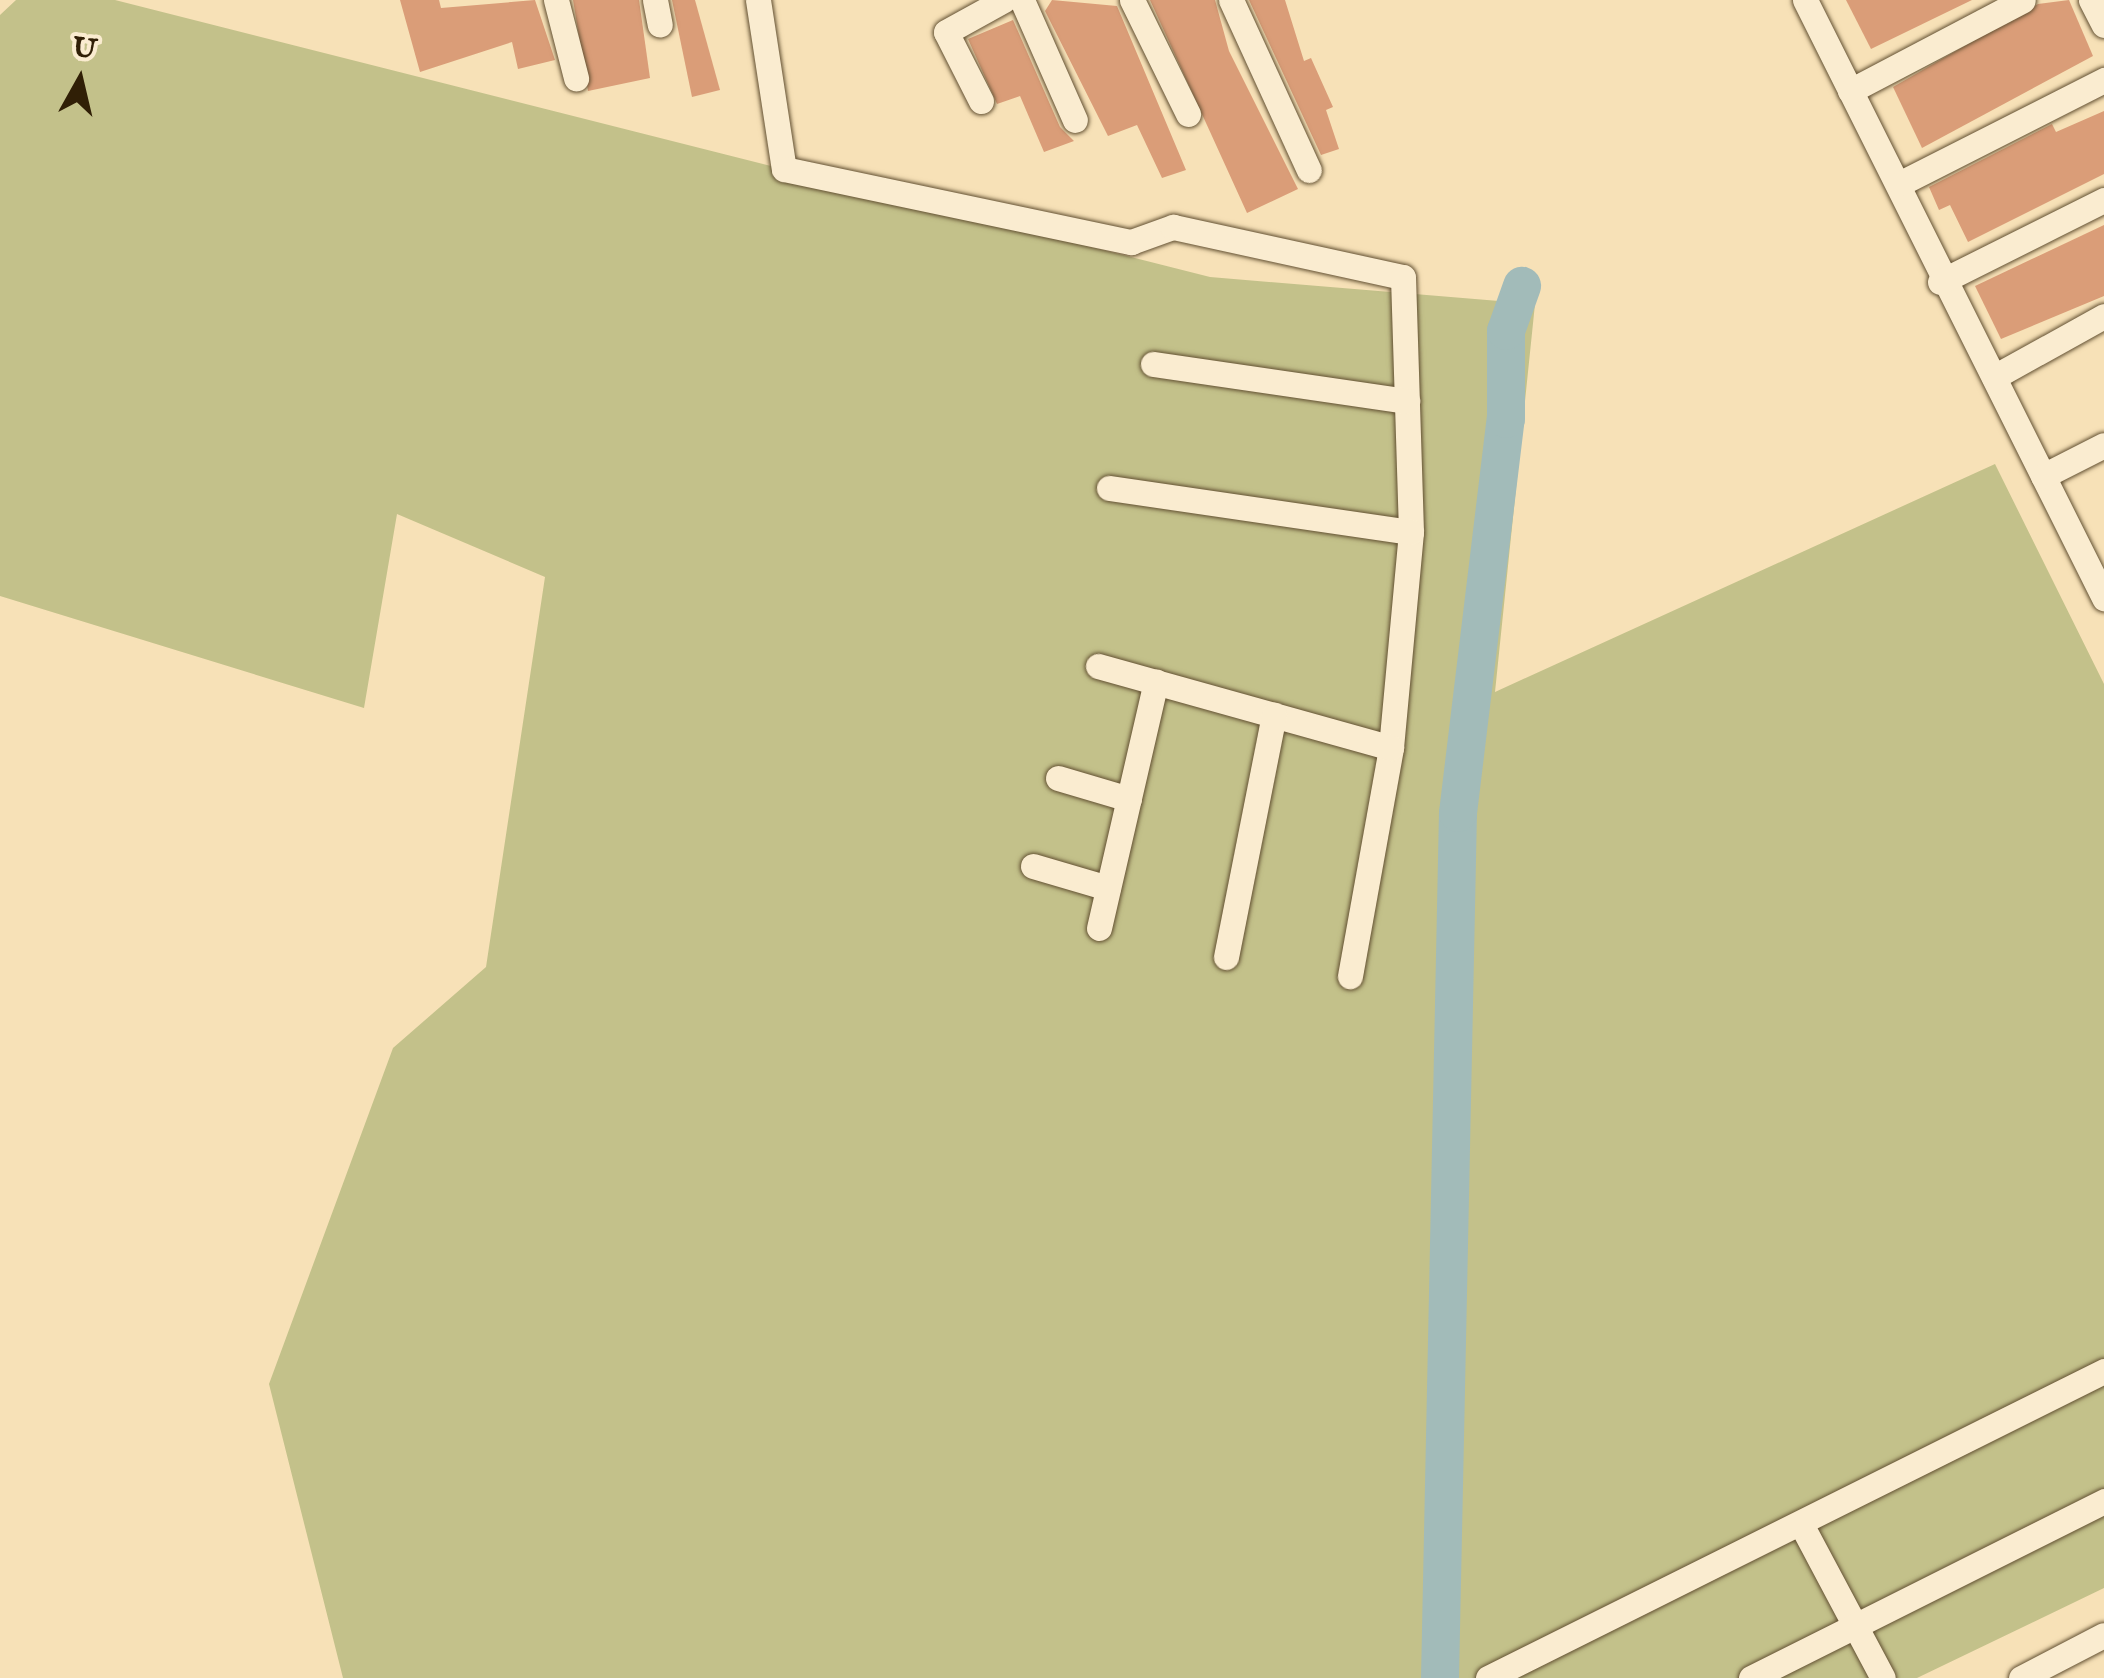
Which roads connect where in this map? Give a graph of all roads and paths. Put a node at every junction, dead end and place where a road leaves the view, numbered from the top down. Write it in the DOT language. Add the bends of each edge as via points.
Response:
graph roads {
  1 [pos="556,0"];
  2 [pos="758,0"];
  3 [pos="1004,0"];
  4 [pos="1022,0"];
  5 [pos="1132,0"];
  6 [pos="1231,0"];
  7 [pos="1805,0"];
  8 [pos="2023,0"];
  9 [pos="2092,0"];
  10 [pos="2104,25"];
  11 [pos="576,78"];
  12 [pos="2104,80"];
  13 [pos="1850,92"];
  14 [pos="981,100"];
  15 [pos="1188,114"];
  16 [pos="1076,120"];
  17 [pos="1309,170"];
  18 [pos="1901,184"];
  19 [pos="2104,200"];
  20 [pos="1940,282"];
  21 [pos="2104,316"];
  22 [pos="1153,364"];
  23 [pos="1994,377"];
  24 [pos="1406,402"];
  25 [pos="2104,446"];
  26 [pos="2044,476"];
  27 [pos="1109,488"];
  28 [pos="1410,532"];
  29 [pos="2102,591"];
  30 [pos="1098,666"];
  31 [pos="1156,682"];
  32 [pos="1274,716"];
  33 [pos="1392,748"];
  34 [pos="1058,778"];
  35 [pos="1128,799"];
  36 [pos="1032,866"];
  37 [pos="1108,888"];
  38 [pos="1099,928"];
  39 [pos="1226,957"];
  40 [pos="1350,976"];
  41 [pos="2104,1370"];
  42 [pos="2104,1501"];
  43 [pos="1801,1524"];
  44 [pos="1857,1626"];
  45 [pos="2104,1635"];
  46 [pos="1488,1678"];
  47 [pos="1750,1678"];
  48 [pos="1883,1678"];
  49 [pos="2022,1678"];
  1 -- 11 [label="street"];
  2 -- 24 [label="street" via="784,170 1131,242 1172,228 1403,277"];
  3 -- 14 [label="street" via="946,32"];
  4 -- 16 [label="street"];
  5 -- 15 [label="street"];
  6 -- 17 [label="street"];
  7 -- 13 [label="street"];
  8 -- 13 [label="street"];
  9 -- 10 [label="street"];
  12 -- 18 [label="street"];
  13 -- 18 [label="street"];
  18 -- 20 [label="street"];
  19 -- 20 [label="street"];
  20 -- 23 [label="street"];
  21 -- 23 [label="street"];
  22 -- 24 [label="street"];
  23 -- 26 [label="street"];
  24 -- 28 [label="street"];
  25 -- 26 [label="street"];
  26 -- 29 [label="street"];
  27 -- 28 [label="street"];
  28 -- 33 [label="street"];
  30 -- 31 [label="street"];
  31 -- 32 [label="street"];
  31 -- 35 [label="street"];
  32 -- 33 [label="street"];
  32 -- 39 [label="street"];
  33 -- 40 [label="street"];
  34 -- 35 [label="street"];
  35 -- 37 [label="street"];
  36 -- 37 [label="street"];
  37 -- 38 [label="street"];
  41 -- 43 [label="street"];
  42 -- 44 [label="street"];
  43 -- 44 [label="street"];
  43 -- 46 [label="street"];
  44 -- 47 [label="street"];
  44 -- 48 [label="street"];
  45 -- 49 [label="street"];
}
